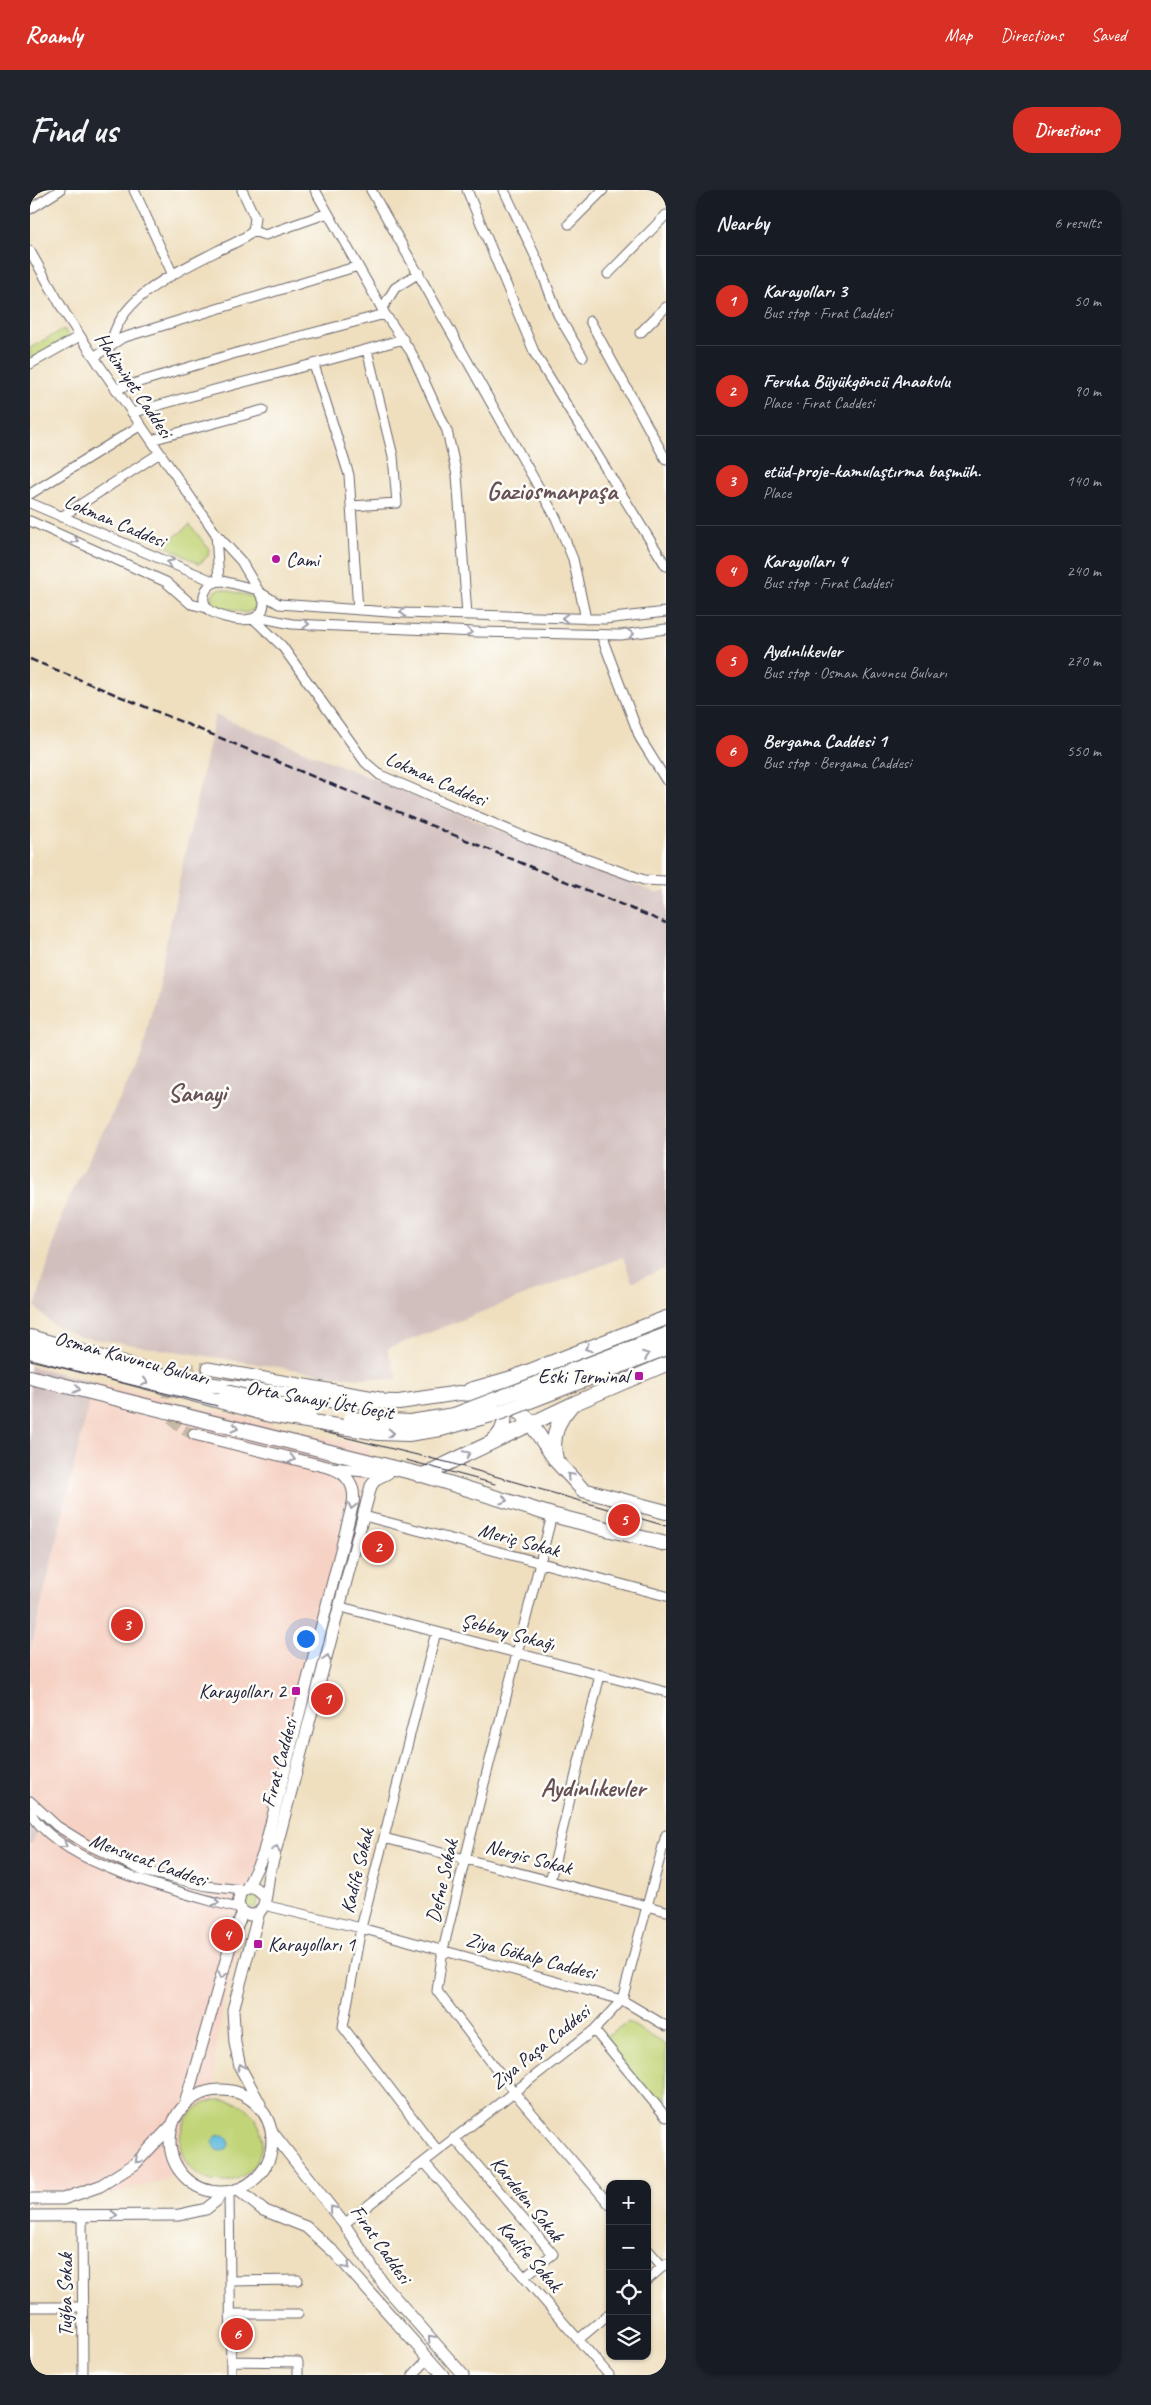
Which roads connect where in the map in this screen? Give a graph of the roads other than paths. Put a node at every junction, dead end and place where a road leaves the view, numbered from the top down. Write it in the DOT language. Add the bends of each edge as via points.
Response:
graph roads {
  1 [pos="60,190"];
  2 [pos="134,190"];
  3 [pos="242,190"];
  4 [pos="315,190"];
  5 [pos="371,190"];
  6 [pos="466,190"];
  7 [pos="504,190"];
  8 [pos="603,190"];
  9 [pos="30,209"];
  10 [pos="328,213"];
  11 [pos="666,215"];
  12 [pos="569,224"];
  13 [pos="252,231"];
  14 [pos="30,251"];
  15 [pos="358,266"];
  16 [pos="419,273"];
  17 [pos="173,274"];
  18 [pos="608,274"];
  19 [pos="666,307"];
  20 [pos="384,312"];
  21 [pos="590,321"];
  22 [pos="640,333"];
  23 [pos="80,336"];
  24 [pos="403,339"];
  25 [pos="111,346"];
  26 [pos="366,350"];
  27 [pos="94,358"];
  28 [pos="582,358"];
  29 [pos="30,364"];
  30 [pos="314,365"];
  31 [pos="116,389"];
  32 [pos="263,410"];
  33 [pos="132,413"];
  34 [pos="141,426"];
  35 [pos="151,440"];
  36 [pos="160,453"];
  37 [pos="666,460"];
  38 [pos="30,494"];
  39 [pos="30,503"];
  40 [pos="352,506"];
  41 [pos="61,517"];
  42 [pos="30,521"];
  43 [pos="216,534"];
  44 [pos="666,566"];
  45 [pos="217,582"];
  46 [pos="259,592"];
  47 [pos="207,608"];
  48 [pos="358,610"];
  49 [pos="666,612"];
  50 [pos="467,615"];
  51 [pos="256,618"];
  52 [pos="586,619"];
  53 [pos="663,632"];
  54 [pos="601,635"];
  55 [pos="666,780"];
  56 [pos="666,881"];
  57 [pos="666,1318"];
  58 [pos="666,1335"];
  59 [pos="30,1337"];
  60 [pos="666,1348"];
  61 [pos="30,1351"];
  62 [pos="666,1364"];
  63 [pos="208,1368"];
  64 [pos="536,1368"];
  65 [pos="30,1377"];
  66 [pos="184,1381"];
  67 [pos="459,1393"];
  68 [pos="225,1397"];
  69 [pos="496,1398"];
  70 [pos="399,1402"];
  71 [pos="575,1403"];
  72 [pos="554,1413"];
  73 [pos="532,1424"];
  74 [pos="194,1434"];
  75 [pos="490,1444"];
  76 [pos="557,1462"];
  77 [pos="331,1468"];
  78 [pos="388,1473"];
  79 [pos="424,1476"];
  80 [pos="666,1512"];
  81 [pos="552,1515"];
  82 [pos="364,1516"];
  83 [pos="666,1544"];
  84 [pos="539,1564"];
  85 [pos="666,1596"];
  86 [pos="340,1607"];
  87 [pos="436,1632"];
  88 [pos="517,1653"];
  89 [pos="600,1675"];
  90 [pos="666,1692"];
  91 [pos="30,1801"];
  92 [pos="30,1812"];
  93 [pos="666,1835"];
  94 [pos="384,1838"];
  95 [pos="465,1859"];
  96 [pos="550,1881"];
  97 [pos="245,1889"];
  98 [pos="263,1905"];
  99 [pos="648,1906"];
  100 [pos="242,1911"];
  101 [pos="666,1911"];
  102 [pos="361,1928"];
  103 [pos="444,1950"];
  104 [pos="622,2000"];
  105 [pos="666,2026"];
  106 [pos="594,2030"];
  107 [pos="514,2092"];
  108 [pos="185,2104"];
  109 [pos="263,2110"];
  110 [pos="666,2117"];
  111 [pos="172,2125"];
  112 [pos="272,2132"];
  113 [pos="454,2138"];
  114 [pos="438,2151"];
  115 [pos="424,2162"];
  116 [pos="229,2191"];
  117 [pos="30,2199"];
  118 [pos="606,2200"];
  119 [pos="30,2216"];
  120 [pos="82,2216"];
  121 [pos="344,2224"];
  122 [pos="651,2253"];
  123 [pos="664,2265"];
  124 [pos="525,2276"];
  125 [pos="651,2276"];
  126 [pos="298,2280"];
  127 [pos="230,2281"];
  128 [pos="30,2307"];
  129 [pos="83,2307"];
  130 [pos="230,2314"];
  131 [pos="298,2314"];
  132 [pos="608,2315"];
  133 [pos="579,2339"];
  134 [pos="429,2358"];
  135 [pos="230,2361"];
  136 [pos="83,2375"];
  137 [pos="231,2375"];
  138 [pos="298,2375"];
  139 [pos="413,2375"];
  140 [pos="443,2375"];
  141 [pos="463,2375"];
  142 [pos="609,2375"];
  1 -- 9 [label="street"];
  2 -- 17 [label="street"];
  3 -- 13 [label="street" via="255,218"];
  4 -- 10 [label="street"];
  5 -- 16 [label="street"];
  6 -- 44 [label="street" via="535,354"];
  7 -- 28 [label="street" via="538,262 558,315"];
  8 -- 12 [label="street"];
  10 -- 13 [label="street" via="265,235"];
  10 -- 15 [label="street"];
  11 -- 18 [label="street"];
  13 -- 17 [label="street"];
  14 -- 23 [label="street, Hakimiyet Caddesi"];
  15 -- 20 [label="street"];
  15 -- 25 [label="street" via="122,338"];
  16 -- 20 [label="street" via="396,288"];
  16 -- 52 [label="street" via="556,518 573,559"];
  17 -- 25 [label="street" via="128,307 116,324"];
  19 -- 22 [label="street"];
  20 -- 24 [label="street"];
  20 -- 31 [label="street"];
  21 -- 37 [label="street"];
  23 -- 27 [label="street, Hakimiyet Caddesi"];
  23 -- 29 [label="street"];
  24 -- 26 [label="street"];
  24 -- 50 [label="street" via="428,385 452,446"];
  25 -- 27 [label="street"];
  26 -- 30 [label="street"];
  26 -- 40 [label="street" via="393,456 398,503"];
  27 -- 31 [label="street, Hakimiyet Caddesi"];
  30 -- 33 [label="street"];
  30 -- 40 [label="street" via="349,475"];
  31 -- 33 [label="street, Hakimiyet Caddesi"];
  32 -- 35 [label="street"];
  33 -- 34 [label="street, Hakimiyet Caddesi"];
  34 -- 35 [label="street, Hakimiyet Caddesi"];
  34 -- 38 [label="street"];
  35 -- 36 [label="street, Hakimiyet Caddesi"];
  36 -- 41 [label="street"];
  36 -- 43 [label="street, Hakimiyet Caddesi"];
  39 -- 41 [label="street, Lokman Caddesi"];
  40 -- 48 [label="street"];
  45 -- 41 [label="street, Lokman Caddesi, one-way"];
  42 -- 47 [label="street, Lokman Caddesi, one-way" via="166,582 192,604"];
  43 -- 45 [label="street"];
  43 -- 46 [label="street, Hakimiyet Caddesi" via="241,561"];
  45 -- 46 [label="street, Lokman Caddesi"];
  45 -- 47 [label="street" via="207,587 204,595"];
  46 -- 48 [label="street" via="279,604"];
  46 -- 51 [label="street" via="264,605"];
  47 -- 51 [label="street, Lokman Caddesi" via="214,614 245,621"];
  50 -- 48 [label="street, one-way"];
  49 -- 52 [label="street"];
  52 -- 50 [label="street, one-way"];
  51 -- 54 [label="street, one-way" via="302,624"];
  51 -- 56 [label="street, Lokman Caddesi" via="282,646 365,762 380,775 530,839 644,880"];
  54 -- 53 [label="street, one-way"];
  54 -- 55 [label="street" via="640,738"];
  57 -- 64 [label="highway, one-way"];
  58 -- 68 [label="highway, Orta Sanayi Üst Geçit, bridge" via="473,1409 432,1420 360,1420"];
  59 -- 66 [label="highway, Osman Kavuncu Bulvarı"];
  68 -- 60 [label="highway, Orta Sanayi Üst Geçit, one-way, bridge" via="270,1415 379,1433 408,1434 502,1412"];
  61 -- 68 [label="highway, Osman Kavuncu Bulvarı, one-way"];
  62 -- 71 [label="highway"];
  63 -- 70 [label="main road"];
  64 -- 67 [label="highway"];
  64 -- 72 [label="highway" via="526,1376 521,1397 525,1407 533,1412"];
  65 -- 79 [label="highway, one-way"];
  66 -- 68 [label="highway"];
  66 -- 70 [label="highway" via="337,1401"];
  67 -- 69 [label="highway"];
  67 -- 70 [label="highway"];
  69 -- 73 [label="highway"];
  69 -- 75 [label="highway" via="503,1408 505,1420 502,1431"];
  71 -- 72 [label="highway"];
  71 -- 76 [label="highway" via="564,1413 557,1427 554,1448"];
  72 -- 73 [label="highway"];
  73 -- 75 [label="highway"];
  73 -- 76 [label="highway"];
  74 -- 77 [label="main road, one-way"];
  79 -- 75 [label="highway, one-way"];
  80 -- 76 [label="highway, one-way" via="584,1490"];
  77 -- 78 [label="main road"];
  77 -- 97 [label="main road, Fırat Caddesi, one-way" via="348,1479 354,1493 353,1503 263,1855"];
  78 -- 79 [label="highway"];
  78 -- 82 [label="main road, Fırat Caddesi" via="379,1476 371,1486"];
  79 -- 81 [label="highway, one-way"];
  81 -- 83 [label="highway"];
  81 -- 84 [label="street, Defne Sokak"];
  82 -- 84 [label="street, Meriç Sokak"];
  82 -- 86 [label="main road, Fırat Caddesi"];
  84 -- 85 [label="street, Meriç Sokak"];
  84 -- 88 [label="street, Defne Sokak"];
  86 -- 87 [label="street, Şebboy Sokağı"];
  98 -- 86 [label="main road, Fırat Caddesi, one-way"];
  87 -- 88 [label="street, Şebboy Sokağı"];
  87 -- 94 [label="street, Kadife Sokak"];
  88 -- 89 [label="street, Şebboy Sokağı"];
  88 -- 95 [label="street, Defne Sokak"];
  89 -- 90 [label="street, Şebboy Sokağı"];
  89 -- 96 [label="street"];
  91 -- 97 [label="street, Mensucat Caddesi" via="56,1826 143,1871 207,1886"];
  92 -- 100 [label="street, Mensucat Caddesi, one-way" via="50,1836 76,1852 138,1879"];
  93 -- 99 [label="street, Ziya Paşa Caddesi"];
  94 -- 95 [label="street, Nergis Sokak"];
  94 -- 102 [label="street, Kadife Sokak"];
  95 -- 96 [label="street, Nergis Sokak"];
  95 -- 103 [label="street, Defne Sokak"];
  96 -- 99 [label="street, Nergis Sokak"];
  97 -- 98 [label="main road" via="255,1888"];
  97 -- 100 [label="main road" via="237,1901"];
  98 -- 100 [label="main road" via="252,1915"];
  98 -- 102 [label="street, Ziya Gökalp Caddesi"];
  109 -- 98 [label="main road, Fırat Caddesi, one-way" via="240,2067 233,2010"];
  99 -- 101 [label="street, Nergis Sokak"];
  99 -- 104 [label="street, Ziya Paşa Caddesi"];
  100 -- 108 [label="main road, one-way"];
  102 -- 103 [label="street, Ziya Gökalp Caddesi"];
  102 -- 114 [label="street, Kadife Sokak" via="343,2027"];
  103 -- 104 [label="street, Ziya Gökalp Caddesi"];
  103 -- 107 [label="street, Defne Sokak" via="437,1990"];
  104 -- 105 [label="street, Ziya Gökalp Caddesi"];
  104 -- 106 [label="street, Ziya Paşa Caddesi"];
  106 -- 107 [label="street, Ziya Paşa Caddesi"];
  106 -- 110 [label="street"];
  107 -- 113 [label="street, Ziya Paşa Caddesi"];
  107 -- 118 [label="street, Defne Sokak"];
  108 -- 109 [label="main road" via="205,2092 229,2090 251,2099"];
  108 -- 111 [label="main road"];
  109 -- 112 [label="main road"];
  111 -- 116 [label="main road" via="170,2149 180,2171 198,2186"];
  111 -- 117 [label="main road, one-way" via="135,2164 100,2186 63,2199"];
  112 -- 116 [label="main road" via="272,2148 258,2177"];
  121 -- 112 [label="main road, Fırat Caddesi, one-way"];
  113 -- 114 [label="street, Ziya Paşa Caddesi"];
  113 -- 124 [label="street, Kardelen Sokak" via="553,2254"];
  114 -- 115 [label="street, Ziya Paşa Caddesi"];
  115 -- 121 [label="street, Ziya Paşa Caddesi"];
  115 -- 124 [label="street, Kadife Sokak"];
  120 -- 116 [label="main road, one-way" via="179,2215 206,2209"];
  116 -- 127 [label="street"];
  116 -- 134 [label="main road, Fırat Caddesi, one-way" via="263,2210 306,2226 335,2252"];
  119 -- 120 [label="main road"];
  120 -- 129 [label="street, Tuğba Sokak"];
  141 -- 121 [label="main road, Fırat Caddesi, one-way" via="384,2285"];
  122 -- 123 [label="street"];
  123 -- 125 [label="street"];
  124 -- 133 [label="street, Kadife Sokak"];
  126 -- 127 [label="street"];
  127 -- 130 [label="street"];
  128 -- 129 [label="street"];
  129 -- 136 [label="street, Tuğba Sokak"];
  130 -- 131 [label="street"];
  130 -- 135 [label="street"];
  132 -- 133 [label="street"];
  133 -- 142 [label="street, Kadife Sokak"];
  134 -- 139 [label="street"];
  134 -- 140 [label="main road, Fırat Caddesi"];
  135 -- 137 [label="street"];
  135 -- 138 [label="street" via="298,2362"];
}
